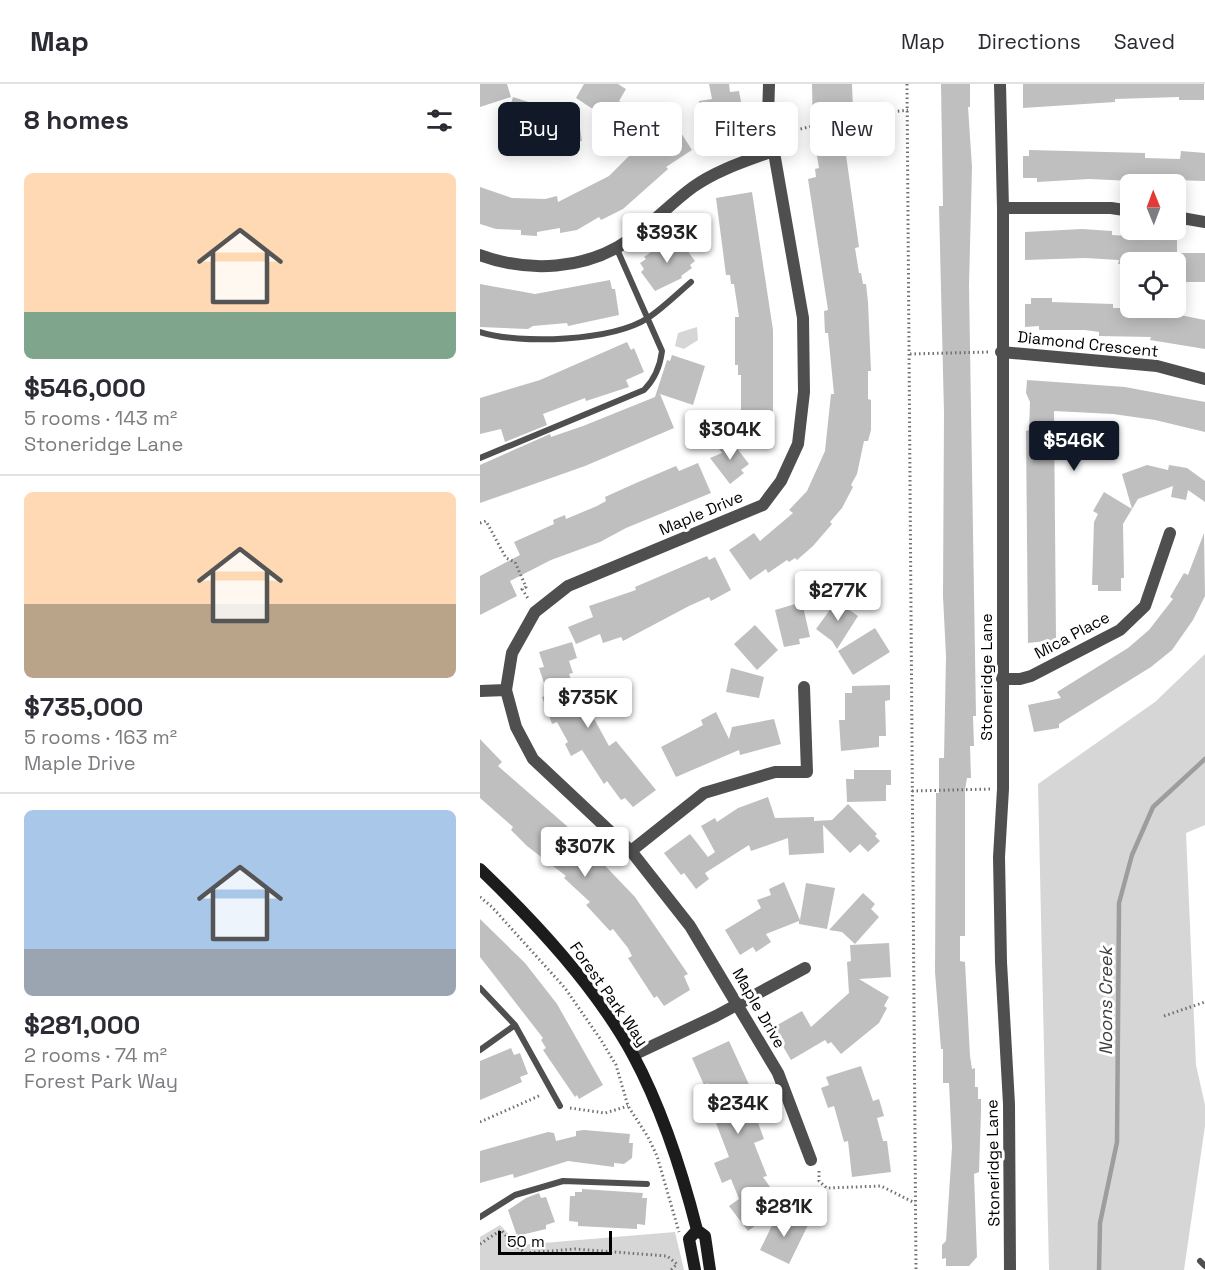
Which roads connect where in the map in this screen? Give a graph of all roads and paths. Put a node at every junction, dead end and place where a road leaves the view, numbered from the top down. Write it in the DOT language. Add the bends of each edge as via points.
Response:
graph roads {
  1 [pos="768,84"];
  2 [pos="907,84"];
  3 [pos="1000,84"];
  4 [pos="768,102"];
  5 [pos="908,110"];
  6 [pos="798,128"];
  7 [pos="760,156"];
  8 [pos="774,156"];
  9 [pos="1004,208"];
  10 [pos="1120,209"];
  11 [pos="1186,219"];
  12 [pos="1205,222"];
  13 [pos="616,247"];
  14 [pos="480,255"];
  15 [pos="691,282"];
  16 [pos="647,318"];
  17 [pos="480,332"];
  18 [pos="1001,352"];
  19 [pos="910,354"];
  20 [pos="1205,379"];
  21 [pos="480,458"];
  22 [pos="480,523"];
  23 [pos="1170,533"];
  24 [pos="529,600"];
  25 [pos="1002,679"];
  26 [pos="804,687"];
  27 [pos="506,690"];
  28 [pos="480,691"];
  29 [pos="1003,789"];
  30 [pos="912,791"];
  31 [pos="632,851"];
  32 [pos="480,869"];
  33 [pos="480,897"];
  34 [pos="805,968"];
  35 [pos="480,988"];
  36 [pos="1205,1002"];
  37 [pos="736,1005"];
  38 [pos="1164,1016"];
  39 [pos="515,1025"];
  40 [pos="480,1050"];
  41 [pos="633,1054"];
  42 [pos="551,1090"];
  43 [pos="560,1106"];
  44 [pos="628,1106"];
  45 [pos="480,1122"];
  46 [pos="811,1160"];
  47 [pos="647,1184"];
  48 [pos="915,1203"];
  49 [pos="480,1217"];
  50 [pos="697,1230"];
  51 [pos="682,1242"];
  52 [pos="480,1245"];
  53 [pos="671,1270"];
  54 [pos="695,1270"];
  55 [pos="710,1270"];
  56 [pos="916,1270"];
  57 [pos="1011,1270"];
  1 -- 4 [label="street, Maple Drive"];
  2 -- 5 [label="path"];
  3 -- 9 [label="street, Stoneridge Lane"];
  5 -- 6 [label="path"];
  5 -- 19 [label="path"];
  7 -- 13 [label="street" via="695,186"];
  8 -- 27 [label="street, Maple Drive" via="803,318 804,392 798,444 781,481 764,504 568,586 535,612 512,653"];
  9 -- 10 [label="street"];
  9 -- 18 [label="street, Stoneridge Lane"];
  11 -- 12 [label="street"];
  13 -- 14 [label="street" via="595,258 551,266 503,263"];
  13 -- 16 [label="lane"];
  15 -- 16 [label="lane"];
  16 -- 17 [label="lane" via="619,331 553,339 499,339"];
  16 -- 21 [label="lane" via="662,351 656,375 644,390"];
  18 -- 19 [label="path"];
  18 -- 20 [label="street, Diamond Crescent" via="1157,366"];
  18 -- 25 [label="street, Stoneridge Lane"];
  19 -- 30 [label="path"];
  22 -- 24 [label="path" via="486,520 506,558 515,562"];
  23 -- 25 [label="street, Mica Place" via="1145,606 1120,630 1031,676"];
  25 -- 29 [label="street, Stoneridge Lane"];
  26 -- 31 [label="street" via="807,772 775,772 704,793"];
  27 -- 28 [label="street"];
  27 -- 31 [label="street, Maple Drive" via="516,727 533,759"];
  29 -- 30 [label="path"];
  29 -- 57 [label="street, Stoneridge Lane" via="999,869"];
  30 -- 48 [label="path"];
  31 -- 37 [label="street, Maple Drive" via="690,926"];
  32 -- 41 [label="street, Forest Park Way" via="552,941"];
  33 -- 44 [label="path" via="571,997 616,1065"];
  34 -- 37 [label="street"];
  35 -- 39 [label="lane"];
  36 -- 38 [label="path"];
  37 -- 41 [label="street"];
  37 -- 46 [label="street, Maple Drive" via="778,1073"];
  39 -- 40 [label="lane"];
  39 -- 42 [label="lane"];
  41 -- 50 [label="street, Forest Park Way" via="678,1165"];
  42 -- 43 [label="lane"];
  42 -- 45 [label="path"];
  43 -- 44 [label="path" via="605,1113"];
  44 -- 51 [label="path" via="657,1156"];
  46 -- 48 [label="path" via="819,1170 819,1181 827,1188 881,1186"];
  47 -- 49 [label="lane" via="563,1182 515,1195"];
  48 -- 56 [label="path"];
  50 -- 54 [label="street, Forest Park Way" via="689,1239"];
  50 -- 55 [label="street, Forest Park Way" via="705,1236"];
  52 -- 53 [label="path" via="501,1230 526,1252 575,1249 667,1256 677,1264"];
}
